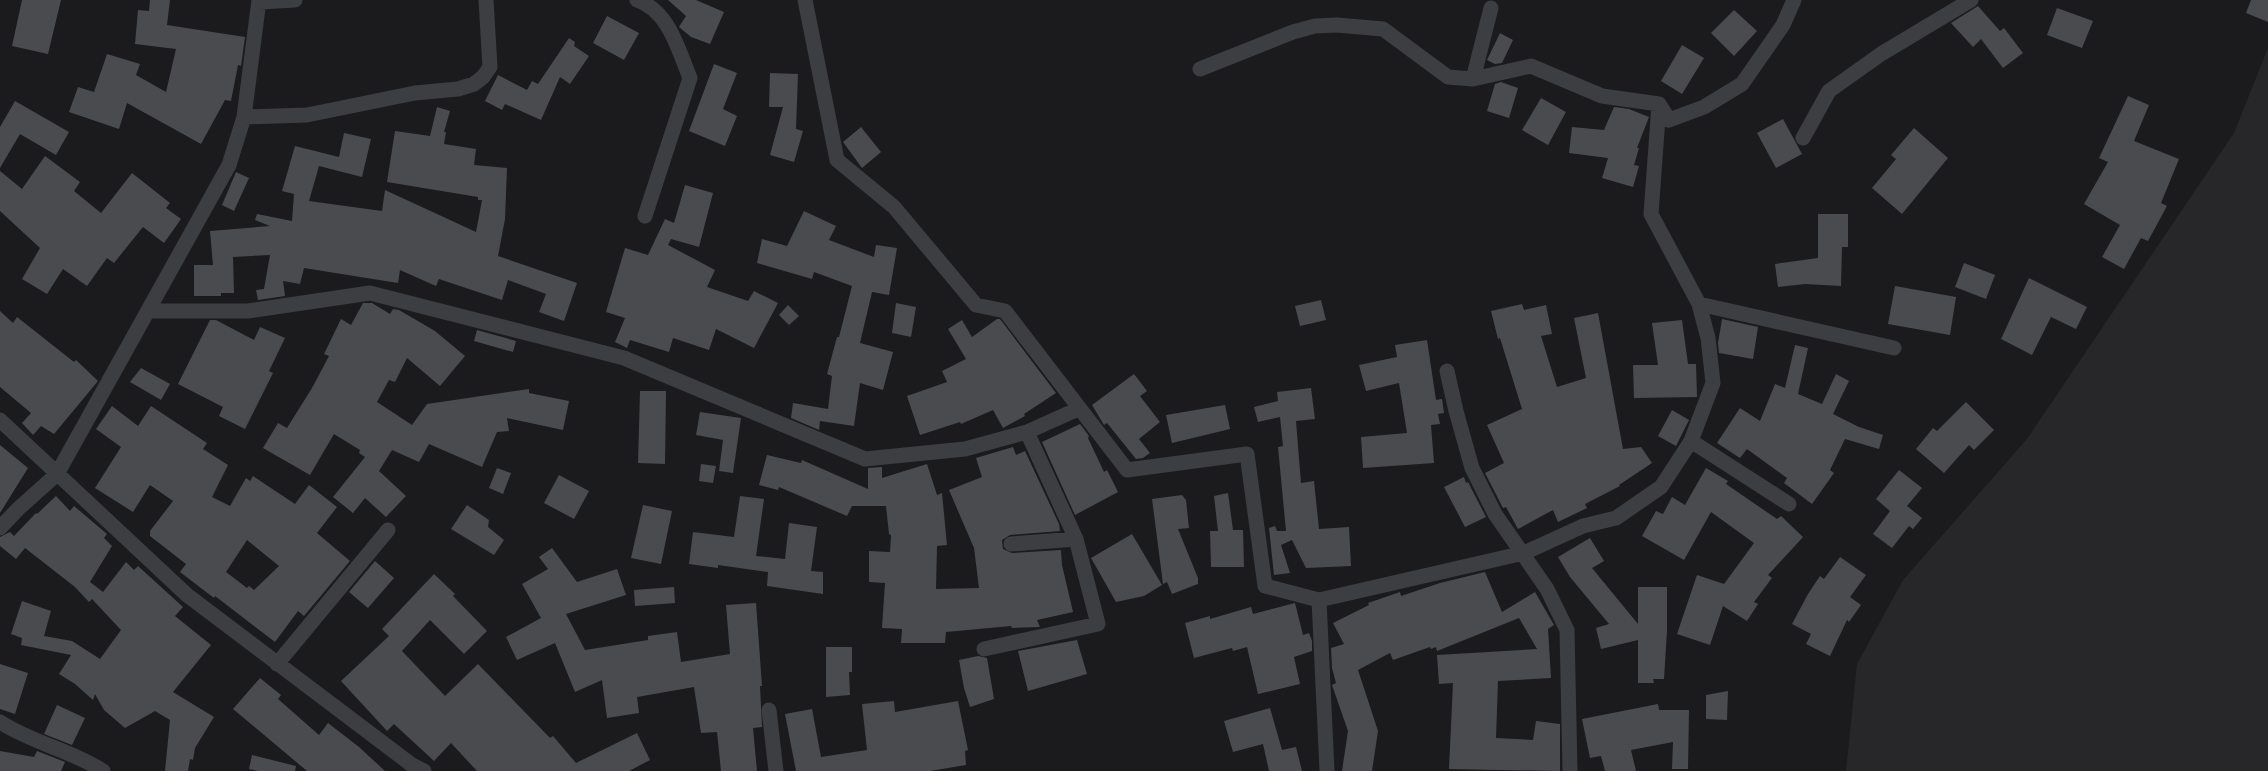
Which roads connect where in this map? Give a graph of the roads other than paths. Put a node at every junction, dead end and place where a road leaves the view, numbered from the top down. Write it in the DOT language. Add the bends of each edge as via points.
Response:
graph roads {
  1 [pos="295,0"];
  2 [pos="486,0"];
  3 [pos="637,0"];
  4 [pos="805,0"];
  5 [pos="1794,0"];
  6 [pos="1971,0"];
  7 [pos="259,1"];
  8 [pos="1491,8"];
  9 [pos="1200,69"];
  10 [pos="1473,79"];
  11 [pos="1659,104"];
  12 [pos="244,118"];
  13 [pos="1803,138"];
  14 [pos="645,216"];
  15 [pos="1699,304"];
  16 [pos="149,311"];
  17 [pos="1894,348"];
  18 [pos="1447,371"];
  19 [pos="1078,409"];
  20 [pos="0,420"];
  21 [pos="1027,432"];
  22 [pos="1691,441"];
  23 [pos="57,474"];
  24 [pos="1789,504"];
  25 [pos="0,528"];
  26 [pos="388,530"];
  27 [pos="1076,539"];
  28 [pos="1011,544"];
  29 [pos="1524,553"];
  30 [pos="1319,600"];
  31 [pos="984,649"];
  32 [pos="277,664"];
  33 [pos="769,710"];
  34 [pos="0,722"];
  35 [pos="103,771"];
  36 [pos="424,771"];
  37 [pos="776,771"];
  38 [pos="1327,771"];
  39 [pos="1570,771"];
  1 -- 7 [label="street"];
  2 -- 12 [label="street" via="490,67 474,84 307,115"];
  3 -- 14 [label="street" via="665,20 690,78"];
  4 -- 19 [label="street" via="837,160 894,207 976,305 1005,311"];
  5 -- 11 [label="street" via="1783,25 1742,84 1704,107 1669,120"];
  6 -- 13 [label="street" via="1881,54 1830,92"];
  7 -- 12 [label="street"];
  8 -- 10 [label="street"];
  9 -- 10 [label="street" via="1293,32 1337,25 1383,29 1448,77"];
  10 -- 11 [label="street" via="1531,66 1602,96"];
  11 -- 15 [label="street" via="1651,214"];
  12 -- 16 [label="street" via="229,165"];
  15 -- 17 [label="street"];
  15 -- 22 [label="street" via="1708,338 1713,383"];
  16 -- 21 [label="street" via="248,311 370,293 624,358 865,459 965,449"];
  16 -- 23 [label="street"];
  18 -- 29 [label="street" via="1472,468 1495,514"];
  19 -- 21 [label="street"];
  19 -- 30 [label="street" via="1127,470 1247,454 1265,586"];
  20 -- 23 [label="street"];
  21 -- 27 [label="street"];
  22 -- 24 [label="street"];
  22 -- 29 [label="street" via="1661,487 1616,518 1583,526"];
  23 -- 25 [label="street"];
  23 -- 32 [label="street" via="187,595"];
  26 -- 32 [label="street"];
  27 -- 28 [label="street"];
  27 -- 31 [label="street" via="1098,624"];
  29 -- 30 [label="street"];
  29 -- 39 [label="street" via="1547,589 1567,630"];
  30 -- 38 [label="street"];
  32 -- 36 [label="street"];
  33 -- 37 [label="street"];
  34 -- 35 [label="street" via="17,733 86,760"];
}
